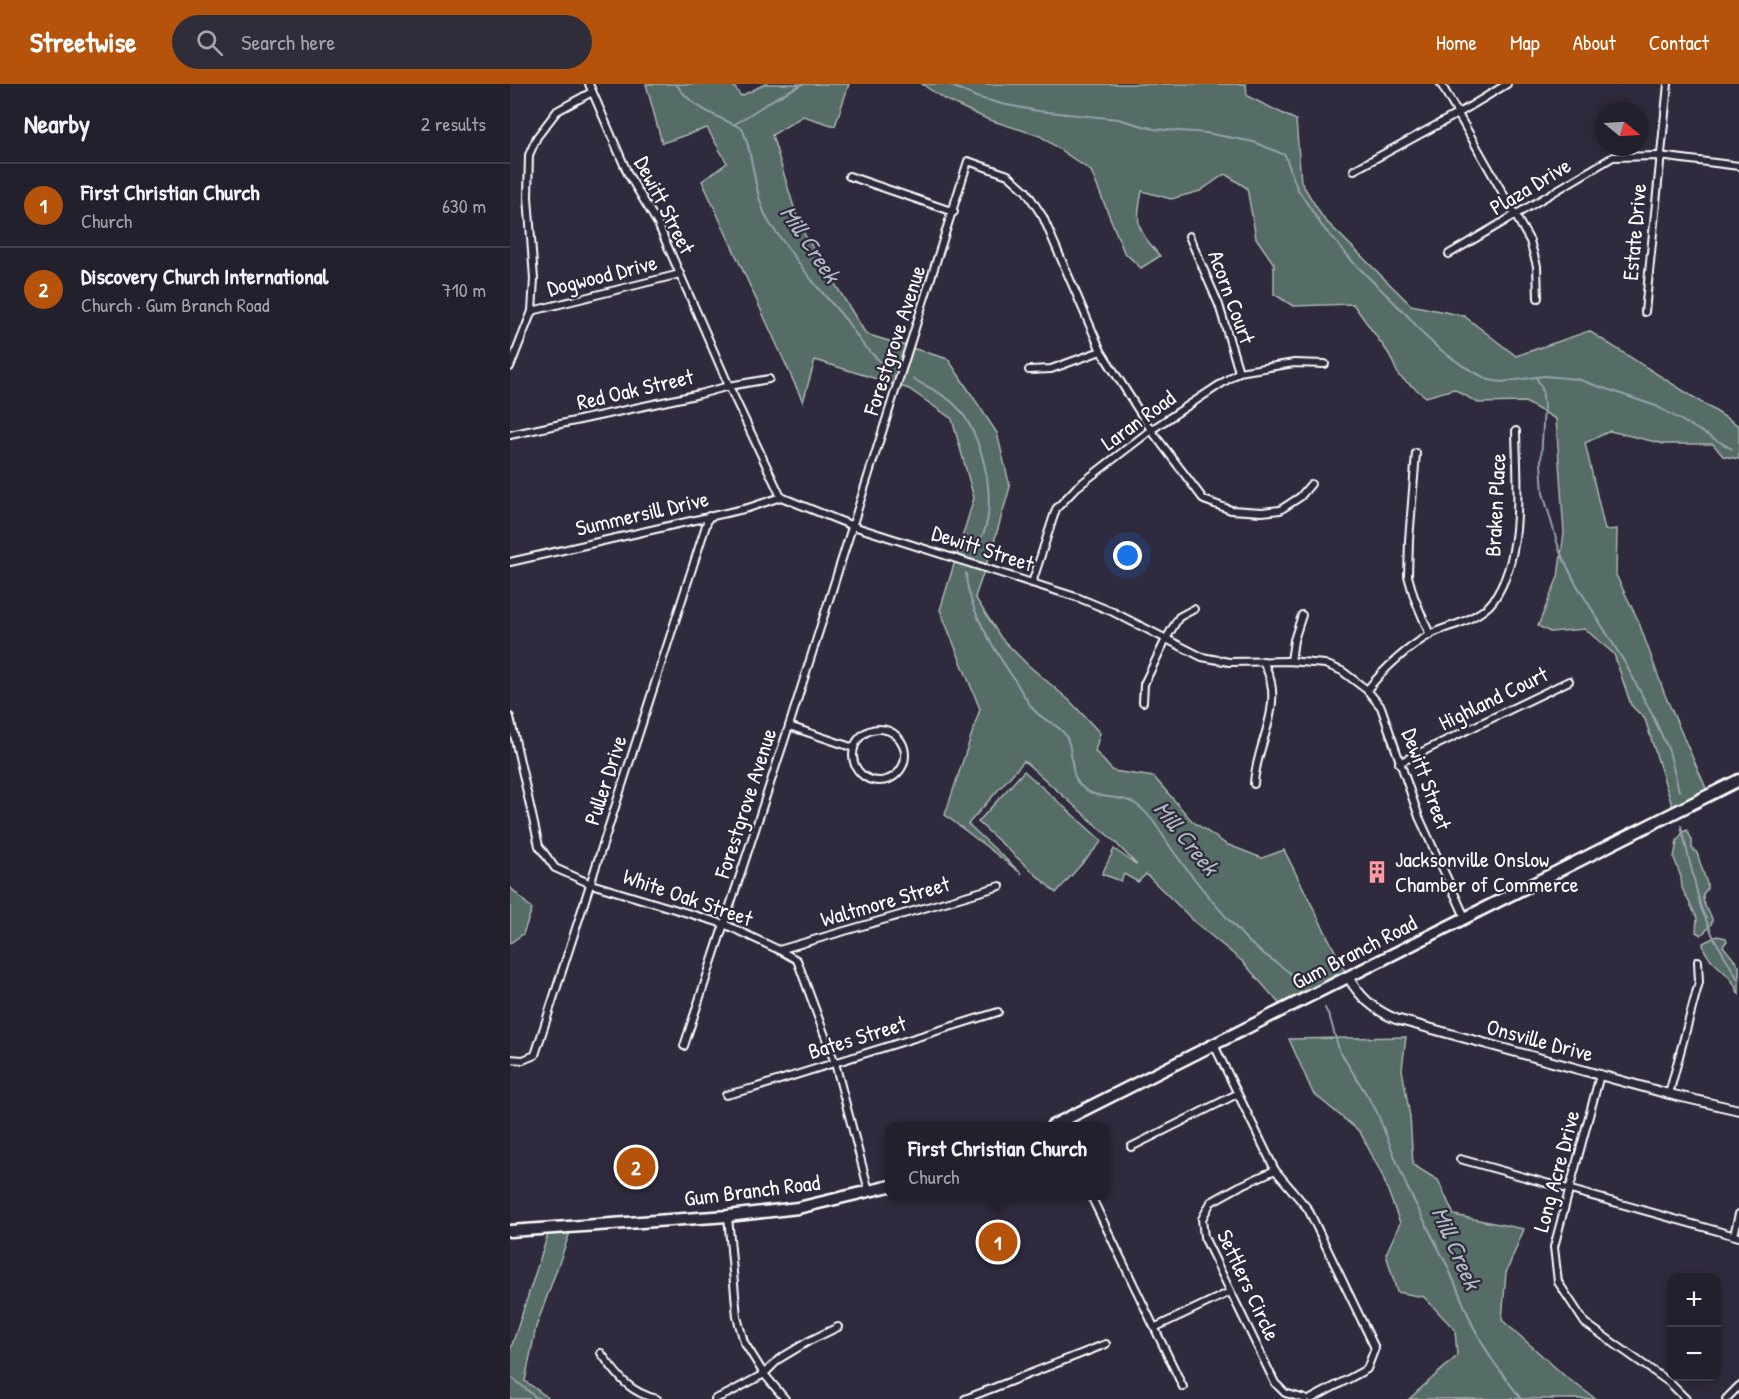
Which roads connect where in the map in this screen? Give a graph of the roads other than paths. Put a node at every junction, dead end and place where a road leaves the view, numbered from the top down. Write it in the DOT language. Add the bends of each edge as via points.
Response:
graph roads {
  1 [pos="589,84"];
  2 [pos="1441,84"];
  3 [pos="1507,84"];
  4 [pos="1668,84"];
  5 [pos="592,92"];
  6 [pos="1459,113"];
  7 [pos="1659,156"];
  8 [pos="1739,166"];
  9 [pos="1354,170"];
  10 [pos="849,176"];
  11 [pos="954,212"];
  12 [pos="1517,215"];
  13 [pos="1189,236"];
  14 [pos="1449,254"];
  15 [pos="680,274"];
  16 [pos="1538,298"];
  17 [pos="532,311"];
  18 [pos="1645,312"];
  19 [pos="1101,351"];
  20 [pos="1324,364"];
  21 [pos="510,367"];
  22 [pos="1029,370"];
  23 [pos="1239,372"];
  24 [pos="768,379"];
  25 [pos="729,386"];
  26 [pos="1151,430"];
  27 [pos="1516,431"];
  28 [pos="510,435"];
  29 [pos="1416,453"];
  30 [pos="1311,484"];
  31 [pos="782,497"];
  32 [pos="709,516"];
  33 [pos="853,526"];
  34 [pos="510,562"];
  35 [pos="1032,583"];
  36 [pos="1194,609"];
  37 [pos="1302,615"];
  38 [pos="1430,634"];
  39 [pos="1166,639"];
  40 [pos="1263,661"];
  41 [pos="1291,661"];
  42 [pos="1569,681"];
  43 [pos="1367,690"];
  44 [pos="1143,702"];
  45 [pos="510,717"];
  46 [pos="789,726"];
  47 [pos="854,748"];
  48 [pos="1399,763"];
  49 [pos="1739,780"];
  50 [pos="1254,784"];
  51 [pos="591,884"];
  52 [pos="1000,886"];
  53 [pos="1465,917"];
  54 [pos="724,924"];
  55 [pos="779,950"];
  56 [pos="1698,961"];
  57 [pos="1348,977"];
  58 [pos="998,1012"];
  59 [pos="1214,1045"];
  60 [pos="684,1046"];
  61 [pos="510,1059"];
  62 [pos="835,1062"];
  63 [pos="1600,1075"];
  64 [pos="1237,1094"];
  65 [pos="1669,1094"];
  66 [pos="726,1095"];
  67 [pos="1739,1110"];
  68 [pos="1063,1122"];
  69 [pos="1131,1147"];
  70 [pos="1460,1160"];
  71 [pos="1275,1170"];
  72 [pos="885,1187"];
  73 [pos="1569,1189"];
  74 [pos="870,1191"];
  75 [pos="1093,1200"];
  76 [pos="1739,1214"];
  77 [pos="728,1216"];
  78 [pos="510,1231"];
  79 [pos="1736,1236"];
  80 [pos="1230,1292"];
  81 [pos="838,1327"];
  82 [pos="1156,1327"];
  83 [pos="1106,1344"];
  84 [pos="602,1353"];
  85 [pos="764,1374"];
  86 [pos="1739,1386"];
  87 [pos="1183,1387"];
  88 [pos="657,1399"];
  89 [pos="715,1399"];
  90 [pos="785,1399"];
  91 [pos="964,1399"];
  92 [pos="1305,1399"];
  93 [pos="1311,1399"];
  94 [pos="1686,1399"];
  95 [pos="1726,1399"];
  1 -- 5 [label="street, Dewitt Street"];
  2 -- 6 [label="street"];
  3 -- 6 [label="street"];
  4 -- 7 [label="street, Estate Drive"];
  5 -- 15 [label="street, Dewitt Street" via="628,174 658,224"];
  5 -- 17 [label="street" via="557,111 537,136 529,155"];
  6 -- 9 [label="street"];
  6 -- 12 [label="street"];
  7 -- 8 [label="street, Plaza Drive"];
  7 -- 12 [label="street, Plaza Drive" via="1613,158"];
  7 -- 18 [label="street, Estate Drive"];
  10 -- 11 [label="street"];
  11 -- 19 [label="street, Forestgrove Avenue" via="968,162 1008,175 1026,190 1043,217"];
  11 -- 33 [label="street, Forestgrove Avenue"];
  12 -- 14 [label="street, Plaza Drive"];
  12 -- 16 [label="street" via="1537,266"];
  13 -- 23 [label="street, Acorn Court" via="1220,305"];
  15 -- 17 [label="street, Dogwood Drive"];
  15 -- 25 [label="street, Dewitt Street"];
  17 -- 21 [label="street"];
  19 -- 22 [label="street" via="1051,369"];
  19 -- 26 [label="street, Forestgrove Avenue"];
  20 -- 23 [label="street, Laran Road" via="1294,363"];
  23 -- 26 [label="street, Laran Road"];
  24 -- 25 [label="street, Red Oak Street"];
  25 -- 28 [label="street, Red Oak Street"];
  25 -- 31 [label="street, Dewitt Street"];
  26 -- 30 [label="street, Forestgrove Avenue" via="1204,500 1231,510 1280,510"];
  26 -- 35 [label="street, Laran Road" via="1077,487 1056,509"];
  27 -- 38 [label="street, Braken Place" via="1517,513 1506,579 1492,603 1468,619"];
  29 -- 38 [label="street" via="1408,576"];
  31 -- 32 [label="street, Summersill Drive"];
  31 -- 33 [label="street, Dewitt Street"];
  32 -- 34 [label="street, Summersill Drive"];
  32 -- 51 [label="street, Puller Drive"];
  33 -- 35 [label="street, Dewitt Street"];
  33 -- 46 [label="street, Forestgrove Avenue"];
  35 -- 39 [label="street, Dewitt Street" via="1113,612"];
  36 -- 39 [label="street" via="1179,617"];
  37 -- 41 [label="street"];
  38 -- 43 [label="street, Braken Place"];
  39 -- 40 [label="street, Dewitt Street" via="1202,657 1229,662"];
  39 -- 44 [label="street" via="1144,684"];
  40 -- 41 [label="street, Dewitt Street"];
  40 -- 50 [label="street" via="1272,684 1271,705"];
  41 -- 43 [label="street, Dewitt Street" via="1325,664"];
  42 -- 48 [label="street, Highland Court"];
  43 -- 48 [label="street, Dewitt Street" via="1381,707"];
  45 -- 51 [label="street, White Oak Street" via="539,846 555,868"];
  46 -- 47 [label="street"];
  46 -- 54 [label="street, Forestgrove Avenue"];
  47 -- 47 [label="street" via="856,768 878,782 896,775 903,765 902,743 881,729 867,732"];
  48 -- 53 [label="street, Dewitt Street"];
  49 -- 53 [label="main road, Gum Branch Road"];
  51 -- 54 [label="street, White Oak Street"];
  51 -- 61 [label="street, Puller Drive" via="535,1054 523,1060"];
  52 -- 55 [label="street, Waltmore Street"];
  53 -- 57 [label="main road, Gum Branch Road"];
  54 -- 55 [label="street, White Oak Street"];
  54 -- 60 [label="street, Forestgrove Avenue"];
  55 -- 62 [label="street, White Oak Street" via="796,960"];
  56 -- 65 [label="street" via="1699,982"];
  57 -- 59 [label="main road, Gum Branch Road"];
  57 -- 63 [label="street, Onsville Drive" via="1368,1003 1396,1018"];
  58 -- 62 [label="street, Bates Street"];
  59 -- 64 [label="street"];
  59 -- 68 [label="main road, Gum Branch Road"];
  62 -- 66 [label="street, Bates Street"];
  62 -- 74 [label="street, White Oak Street"];
  63 -- 65 [label="street, Onsville Drive"];
  63 -- 73 [label="street, Long Acre Drive"];
  64 -- 69 [label="street"];
  64 -- 71 [label="street"];
  65 -- 67 [label="street, Onsville Drive"];
  70 -- 73 [label="street"];
  71 -- 80 [label="street, Settlers Circle" via="1211,1202 1202,1219 1204,1237"];
  71 -- 93 [label="street" via="1308,1209 1374,1348 1367,1369"];
  72 -- 74 [label="main road, Gum Branch Road"];
  73 -- 79 [label="street"];
  73 -- 94 [label="street, Long Acre Drive" via="1554,1247 1558,1282 1585,1323 1670,1383"];
  74 -- 77 [label="main road, Gum Branch Road" via="798,1208"];
  75 -- 82 [label="street"];
  76 -- 79 [label="street"];
  77 -- 78 [label="main road, Gum Branch Road"];
  77 -- 85 [label="street" via="737,1317 744,1342"];
  80 -- 82 [label="street"];
  80 -- 92 [label="street, Settlers Circle" via="1275,1383 1285,1393"];
  81 -- 85 [label="street" via="779,1359"];
  82 -- 87 [label="street"];
  83 -- 91 [label="street"];
  84 -- 88 [label="street" via="623,1382"];
  85 -- 89 [label="street"];
  85 -- 90 [label="street"];
  86 -- 95 [label="street"];
}
